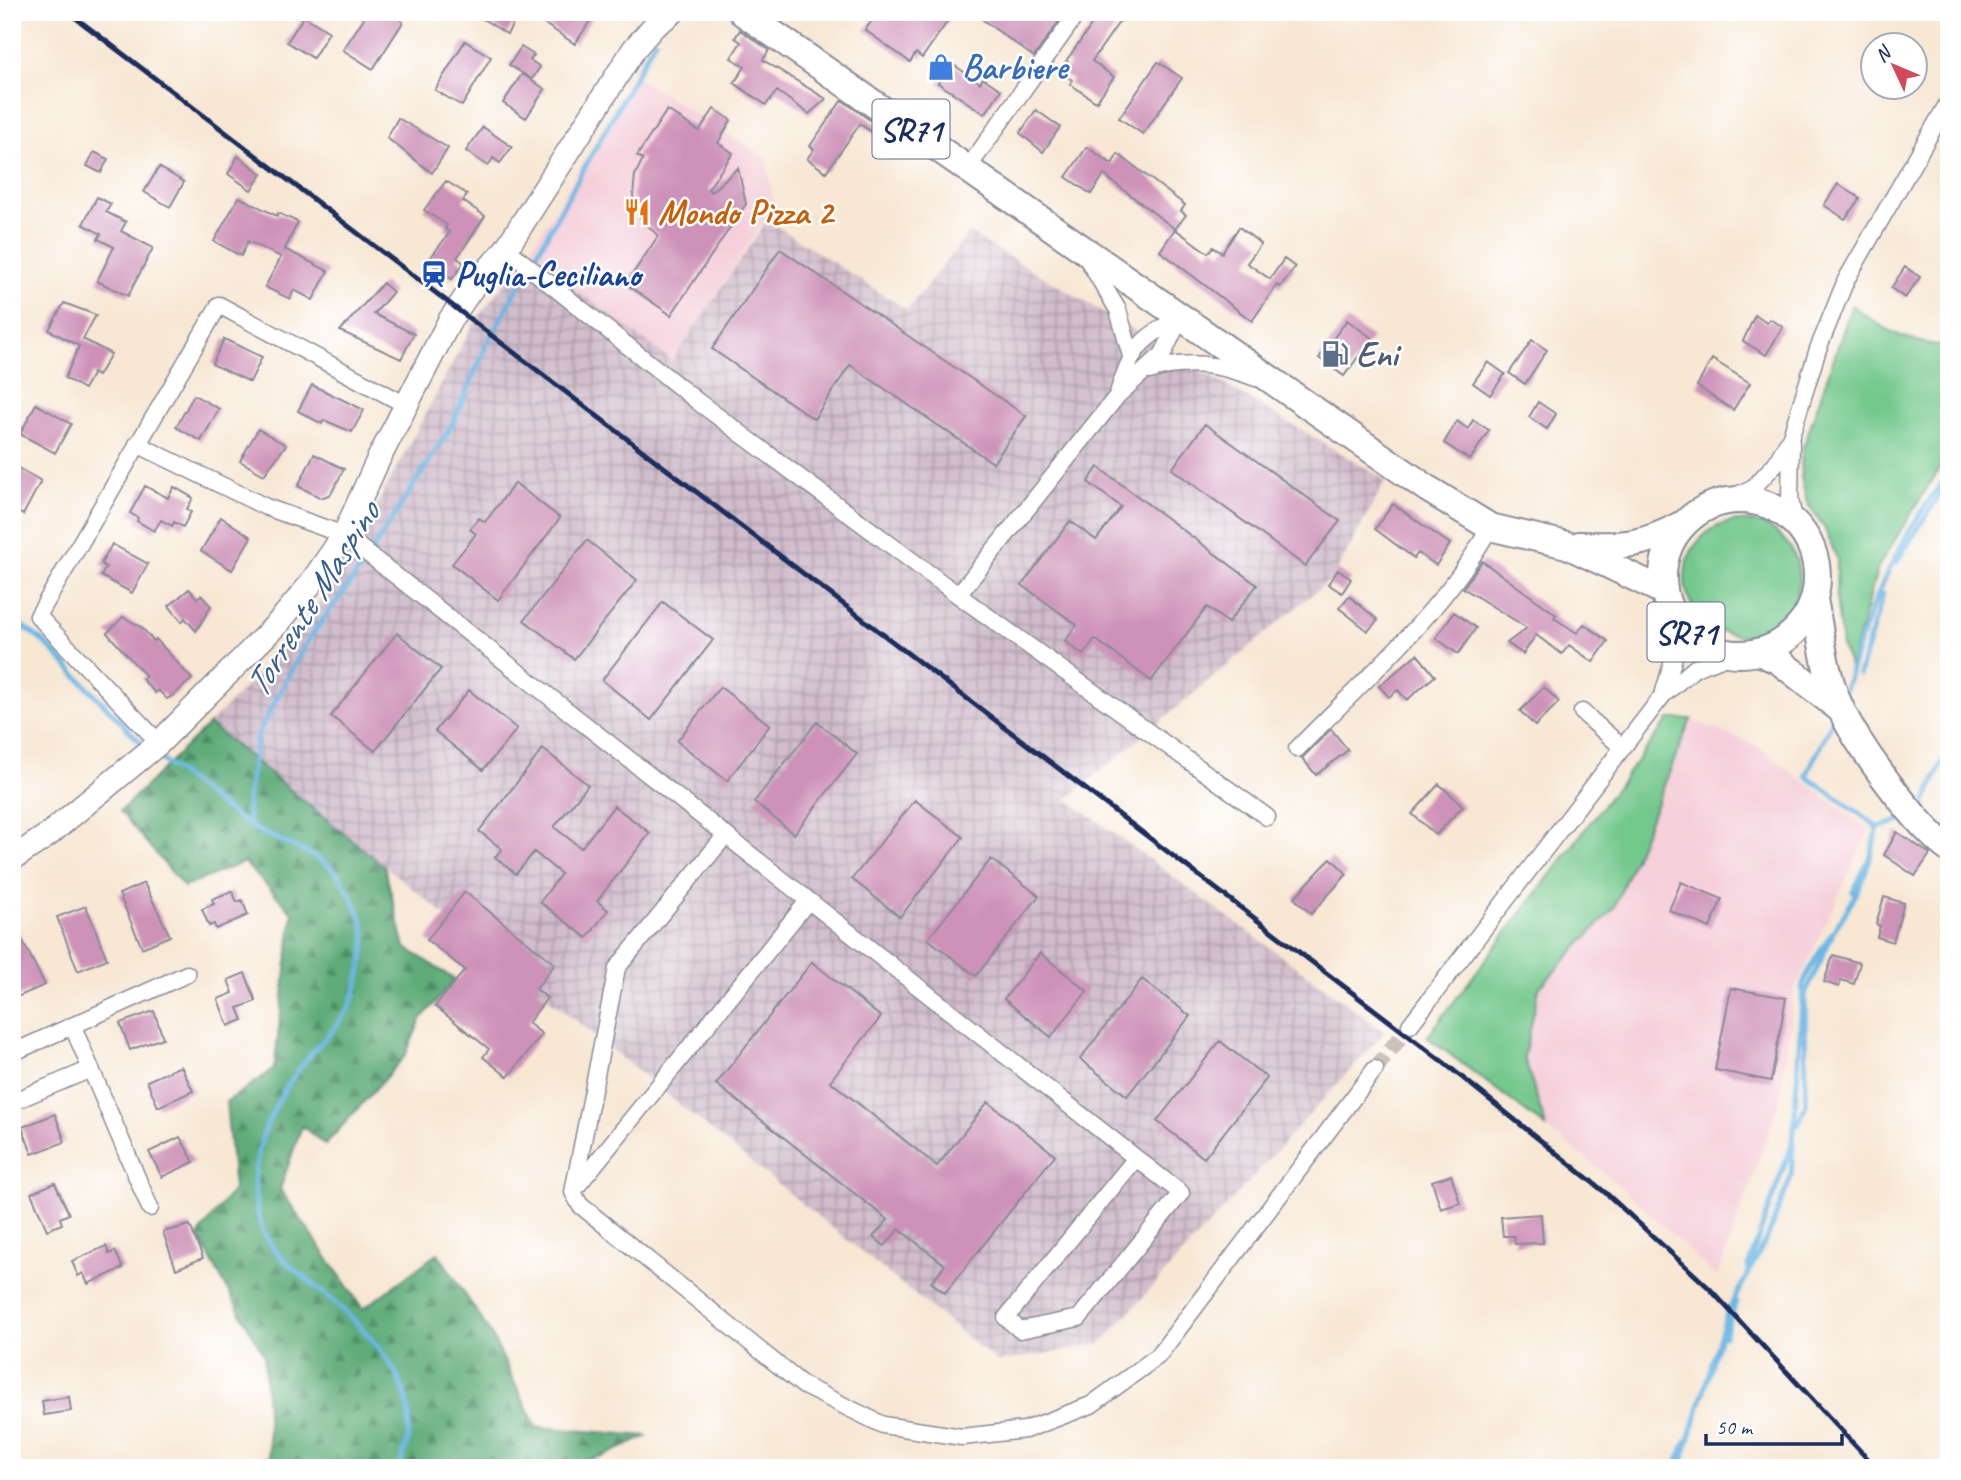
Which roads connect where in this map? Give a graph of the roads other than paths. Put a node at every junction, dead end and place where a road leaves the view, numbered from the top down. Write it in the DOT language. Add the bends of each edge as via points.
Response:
graph roads {
  1 [pos="643,12"];
  2 [pos="673,12"];
  3 [pos="742,12"];
  4 [pos="1057,12"];
  5 [pos="1074,17"];
  6 [pos="634,49"];
  7 [pos="1949,100"];
  8 [pos="968,169"];
  9 [pos="1079,246"];
  10 [pos="506,249"];
  11 [pos="1180,318"];
  12 [pos="1130,356"];
  13 [pos="1143,373"];
  14 [pos="1286,390"];
  15 [pos="1118,395"];
  16 [pos="406,405"];
  17 [pos="1791,436"];
  18 [pos="137,444"];
  19 [pos="1727,500"];
  20 [pos="1794,520"];
  21 [pos="1681,525"];
  22 [pos="1490,527"];
  23 [pos="344,535"];
  24 [pos="1567,545"];
  25 [pos="1663,591"];
  26 [pos="958,596"];
  27 [pos="1814,599"];
  28 [pos="1675,620"];
  29 [pos="1759,652"];
  30 [pos="1732,654"];
  31 [pos="1663,695"];
  32 [pos="1840,709"];
  33 [pos="1582,712"];
  34 [pos="159,743"];
  35 [pos="1623,748"];
  36 [pos="1297,749"];
  37 [pos="1267,817"];
  38 [pos="725,836"];
  39 [pos="1949,849"];
  40 [pos="12,859"];
  41 [pos="808,901"];
  42 [pos="187,974"];
  43 [pos="1410,1025"];
  44 [pos="73,1027"];
  45 [pos="12,1053"];
  46 [pos="91,1069"];
  47 [pos="1375,1069"];
  48 [pos="12,1102"];
  49 [pos="1136,1158"];
  50 [pos="572,1192"];
  51 [pos="150,1208"];
  1 -- 6 [label="street"];
  2 -- 6 [label="street"];
  3 -- 8 [label="main road, SR71"];
  4 -- 5 [label="street"];
  5 -- 8 [label="street"];
  6 -- 10 [label="street"];
  7 -- 17 [label="street" via="1873,216 1818,349"];
  8 -- 9 [label="main road, SR71"];
  9 -- 11 [label="main road, SR71"];
  9 -- 12 [label="street" via="1111,295 1125,326"];
  10 -- 16 [label="street" via="453,315"];
  10 -- 26 [label="street" via="697,401"];
  11 -- 12 [label="street" via="1154,333"];
  11 -- 13 [label="street" via="1163,354"];
  11 -- 14 [label="main road, SR71"];
  12 -- 15 [label="street"];
  13 -- 14 [label="street" via="1193,363 1238,372"];
  13 -- 15 [label="street"];
  14 -- 22 [label="main road, SR71" via="1427,489"];
  15 -- 26 [label="street"];
  16 -- 18 [label="street" via="219,306"];
  16 -- 23 [label="street"];
  17 -- 19 [label="street" via="1776,463 1754,487"];
  17 -- 20 [label="street"];
  18 -- 23 [label="street" via="247,499"];
  18 -- 34 [label="street" via="38,615"];
  19 -- 20 [label="main road, SR71" via="1751,499 1774,506"];
  19 -- 21 [label="main road, SR71" via="1702,509"];
  20 -- 27 [label="main road, SR71" via="1815,557"];
  21 -- 24 [label="main road, SR71" via="1633,546"];
  21 -- 25 [label="main road, SR71" via="1662,568"];
  22 -- 24 [label="main road, SR71"];
  22 -- 36 [label="street" via="1424,617"];
  23 -- 34 [label="street" via="294,605"];
  23 -- 38 [label="street"];
  24 -- 25 [label="main road, SR71"];
  25 -- 28 [label="main road, SR71"];
  26 -- 37 [label="street"];
  27 -- 29 [label="main road, SR71" via="1802,623 1783,641"];
  27 -- 32 [label="main road, SR71"];
  28 -- 30 [label="main road, SR71" via="1710,649"];
  28 -- 31 [label="street" via="1674,657"];
  29 -- 30 [label="main road, SR71"];
  29 -- 32 [label="main road, SR71" via="1779,661"];
  30 -- 31 [label="street" via="1695,668"];
  31 -- 35 [label="street"];
  32 -- 39 [label="main road, SR71" via="1909,809"];
  33 -- 35 [label="street"];
  34 -- 40 [label="street"];
  35 -- 43 [label="street"];
  38 -- 41 [label="street"];
  38 -- 50 [label="street" via="617,968"];
  41 -- 49 [label="street"];
  41 -- 50 [label="street"];
  42 -- 44 [label="street"];
  44 -- 45 [label="street"];
  44 -- 46 [label="street"];
  46 -- 48 [label="street"];
  46 -- 51 [label="street"];
  47 -- 50 [label="street" via="1158,1356 1091,1405 1025,1430 962,1437 884,1425 804,1386 580,1205"];
  49 -- 49 [label="street" via="1006,1318 1020,1330 1079,1318 1181,1193"];
}
